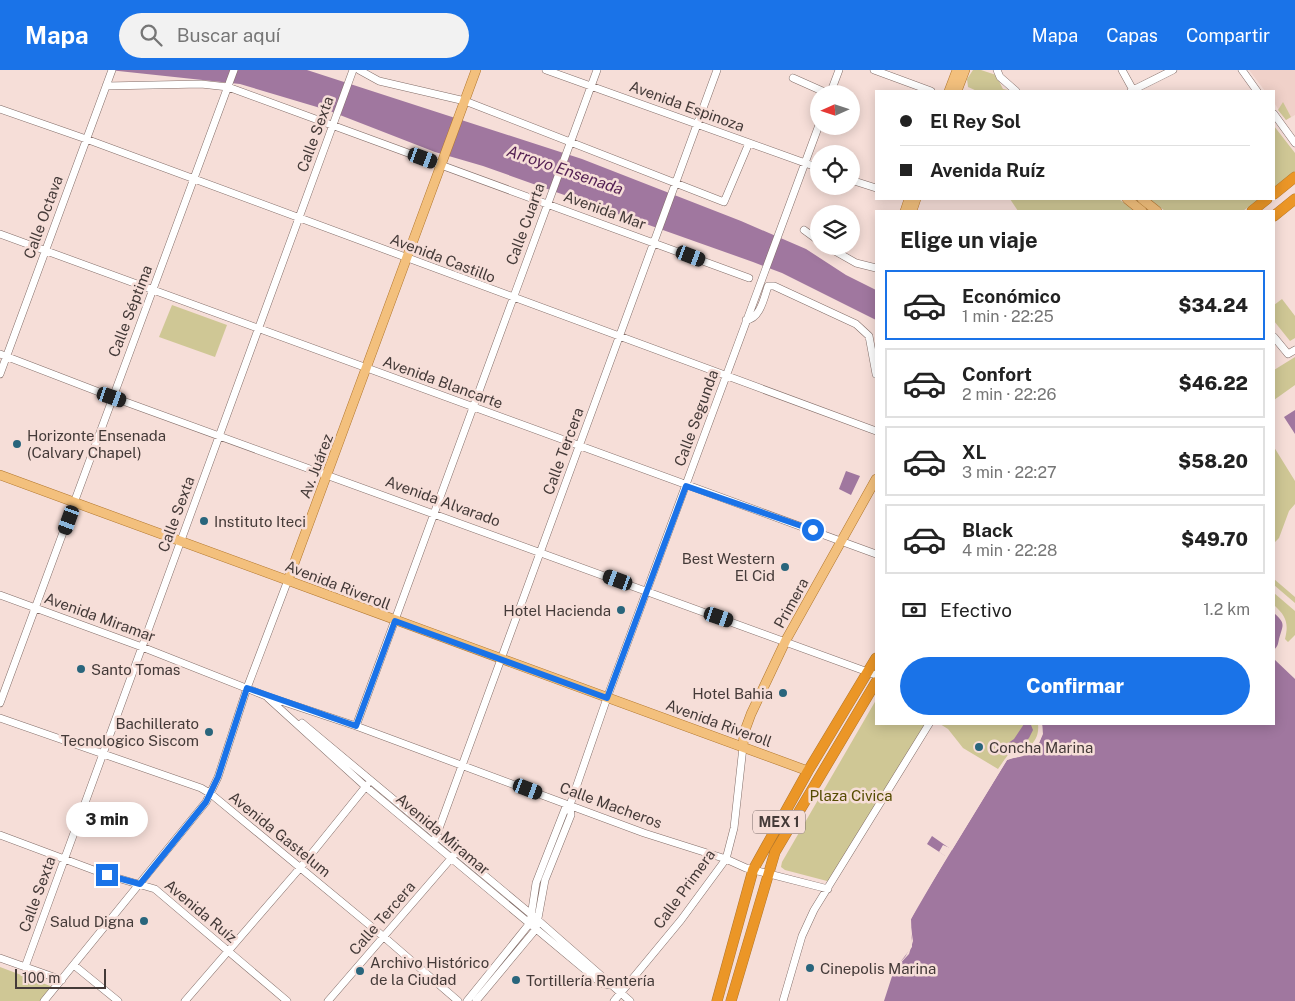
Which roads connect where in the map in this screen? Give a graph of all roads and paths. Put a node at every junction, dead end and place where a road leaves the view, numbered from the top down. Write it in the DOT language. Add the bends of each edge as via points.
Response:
graph roads {
  1 [pos="112,70"];
  2 [pos="234,70"];
  3 [pos="476,70"];
  4 [pos="546,70"];
  5 [pos="597,70"];
  6 [pos="717,70"];
  7 [pos="839,70"];
  8 [pos="874,70"];
  9 [pos="957,70"];
  10 [pos="966,70"];
  11 [pos="991,70"];
  12 [pos="997,70"];
  13 [pos="1122,70"];
  14 [pos="1172,70"];
  15 [pos="1242,70"];
  16 [pos="355,71"];
  17 [pos="792,78"];
  18 [pos="833,85"];
  19 [pos="106,86"];
  20 [pos="591,86"];
  21 [pos="810,86"];
  22 [pos="228,87"];
  23 [pos="928,90"];
  24 [pos="949,90"];
  25 [pos="957,90"];
  26 [pos="1015,90"];
  27 [pos="1132,90"];
  28 [pos="1134,90"];
  29 [pos="1256,90"];
  30 [pos="465,101"];
  31 [pos="0,109"];
  32 [pos="1275,115"];
  33 [pos="333,124"];
  34 [pos="699,124"];
  35 [pos="815,135"];
  36 [pos="86,139"];
  37 [pos="749,143"];
  38 [pos="1295,143"];
  39 [pos="569,146"];
  40 [pos="804,163"];
  41 [pos="441,165"];
  42 [pos="810,165"];
  43 [pos="1295,176"];
  44 [pos="194,179"];
  45 [pos="860,183"];
  46 [pos="675,185"];
  47 [pos="875,188"];
  48 [pos="1275,193"];
  49 [pos="1295,199"];
  50 [pos="548,200"];
  51 [pos="1128,200"];
  52 [pos="1143,200"];
  53 [pos="1266,200"];
  54 [pos="1141,210"];
  55 [pos="1156,210"];
  56 [pos="1253,210"];
  57 [pos="1275,215"];
  58 [pos="299,218"];
  59 [pos="804,230"];
  60 [pos="0,234"];
  61 [pos="810,234"];
  62 [pos="655,239"];
  63 [pos="45,250"];
  64 [pos="842,255"];
  65 [pos="407,259"];
  66 [pos="875,268"];
  67 [pos="749,278"];
  68 [pos="154,290"];
  69 [pos="513,299"];
  70 [pos="747,317"];
  71 [pos="259,328"];
  72 [pos="619,338"];
  73 [pos="1275,338"];
  74 [pos="1292,352"];
  75 [pos="3,355"];
  76 [pos="367,369"];
  77 [pos="875,369"];
  78 [pos="0,374"];
  79 [pos="726,376"];
  80 [pos="112,397"];
  81 [pos="474,408"];
  82 [pos="875,431"];
  83 [pos="220,434"];
  84 [pos="579,446"];
  85 [pos="328,474"];
  86 [pos="0,475"];
  87 [pos="875,481"];
  88 [pos="686,486"];
  89 [pos="75,503"];
  90 [pos="434,513"];
  91 [pos="841,540"];
  92 [pos="181,541"];
  93 [pos="541,552"];
  94 [pos="875,554"];
  95 [pos="288,580"];
  96 [pos="648,591"];
  97 [pos="0,595"];
  98 [pos="36,608"];
  99 [pos="395,621"];
  100 [pos="786,640"];
  101 [pos="142,647"];
  102 [pos="502,659"];
  103 [pos="872,673"];
  104 [pos="875,684"];
  105 [pos="247,688"];
  106 [pos="266,696"];
  107 [pos="607,698"];
  108 [pos="0,703"];
  109 [pos="309,710"];
  110 [pos="0,718"];
  111 [pos="300,725"];
  112 [pos="928,725"];
  113 [pos="356,726"];
  114 [pos="743,747"];
  115 [pos="103,754"];
  116 [pos="463,765"];
  117 [pos="808,771"];
  118 [pos="368,784"];
  119 [pos="210,794"];
  120 [pos="569,809"];
  121 [pos="0,835"];
  122 [pos="435,839"];
  123 [pos="453,855"];
  124 [pos="65,859"];
  125 [pos="726,859"];
  126 [pos="300,868"];
  127 [pos="753,870"];
  128 [pos="768,874"];
  129 [pos="140,884"];
  130 [pos="828,889"];
  131 [pos="532,915"];
  132 [pos="538,921"];
  133 [pos="533,926"];
  134 [pos="384,937"];
  135 [pos="227,950"];
  136 [pos="0,958"];
  137 [pos="75,966"];
  138 [pos="25,967"];
  139 [pos="62,980"];
  140 [pos="609,985"];
  141 [pos="620,993"];
  142 [pos="44,1001"];
  143 [pos="118,1001"];
  144 [pos="185,1001"];
  145 [pos="288,1001"];
  146 [pos="328,1001"];
  147 [pos="458,1001"];
  148 [pos="467,1001"];
  149 [pos="476,1001"];
  150 [pos="614,1001"];
  151 [pos="630,1001"];
  152 [pos="717,1001"];
  153 [pos="732,1001"];
  154 [pos="783,1001"];
  1 -- 19 [label="street, Calle Octava"];
  2 -- 22 [label="street, Calle Séptima"];
  3 -- 30 [label="main road, Av. Juárez"];
  4 -- 20 [label="street, Avenida Espinoza"];
  5 -- 20 [label="street, Calle Cuarta"];
  6 -- 34 [label="street, Calle Tercera"];
  7 -- 18 [label="street"];
  8 -- 23 [label="street"];
  9 -- 24 [label="main road"];
  10 -- 25 [label="main road"];
  11 -- 12 [label="street"];
  12 -- 26 [label="street"];
  13 -- 27 [label="street"];
  14 -- 28 [label="street"];
  15 -- 29 [label="street"];
  16 -- 30 [label="street" via="378,81"];
  16 -- 33 [label="street, Calle Sexta"];
  17 -- 21 [label="street"];
  19 -- 22 [label="street, Avenida Mar" via="201,84"];
  19 -- 36 [label="street, Calle Octava"];
  20 -- 34 [label="street, Avenida Espinoza"];
  20 -- 39 [label="street, Calle Cuarta"];
  22 -- 33 [label="street, Avenida Mar"];
  22 -- 44 [label="street, Calle Séptima"];
  30 -- 39 [label="street"];
  30 -- 41 [label="main road, Av. Juárez"];
  31 -- 36 [label="street, Avenida Castillo"];
  32 -- 38 [label="street"];
  33 -- 41 [label="street, Avenida Mar"];
  33 -- 58 [label="street, Calle Sexta"];
  34 -- 37 [label="street, Avenida Espinoza"];
  34 -- 46 [label="street, Calle Tercera"];
  35 -- 40 [label="street, Calle Segunda"];
  36 -- 44 [label="street, Avenida Castillo"];
  36 -- 63 [label="street, Calle Octava"];
  37 -- 40 [label="street, Avenida Espinoza"];
  37 -- 46 [label="street" via="726,202"];
  39 -- 46 [label="street"];
  39 -- 50 [label="street, Calle Cuarta"];
  40 -- 42 [label="street, Avenida Espinoza"];
  40 -- 70 [label="street, Calle Segunda"];
  41 -- 50 [label="street, Avenida Mar"];
  41 -- 65 [label="main road, Av. Juárez"];
  43 -- 48 [label="highway"];
  44 -- 58 [label="street, Avenida Castillo"];
  44 -- 68 [label="street, Calle Séptima"];
  45 -- 47 [label="street"];
  46 -- 62 [label="street, Calle Tercera"];
  49 -- 57 [label="highway"];
  50 -- 62 [label="street, Avenida Mar"];
  50 -- 69 [label="street, Calle Cuarta"];
  51 -- 54 [label="main road"];
  52 -- 55 [label="main road"];
  53 -- 56 [label="highway"];
  58 -- 65 [label="street, Avenida Castillo"];
  58 -- 71 [label="street, Calle Sexta"];
  59 -- 61 [label="street"];
  60 -- 63 [label="street, Avenida Blancarte"];
  62 -- 67 [label="street, Avenida Mar"];
  62 -- 72 [label="street, Calle Tercera"];
  63 -- 68 [label="street, Avenida Blancarte"];
  63 -- 75 [label="street, Calle Octava"];
  64 -- 66 [label="street"];
  65 -- 69 [label="street, Avenida Castillo"];
  65 -- 76 [label="main road, Av. Juárez"];
  68 -- 71 [label="street, Avenida Blancarte"];
  68 -- 80 [label="street, Calle Séptima"];
  69 -- 72 [label="street, Avenida Castillo"];
  69 -- 81 [label="street, Calle Cuarta"];
  70 -- 77 [label="street" via="750,320 759,312 768,286 774,286 856,324 869,336"];
  70 -- 79 [label="street, Calle Segunda"];
  71 -- 76 [label="street, Avenida Blancarte"];
  71 -- 83 [label="street, Calle Sexta"];
  72 -- 79 [label="street, Avenida Castillo"];
  72 -- 84 [label="street, Calle Tercera"];
  73 -- 74 [label="street"];
  75 -- 78 [label="street, Calle Octava"];
  75 -- 80 [label="street, Avenida Alvarado"];
  76 -- 81 [label="street, Avenida Blancarte"];
  76 -- 85 [label="main road, Av. Juárez"];
  79 -- 82 [label="street, Avenida Castillo"];
  79 -- 88 [label="street, Calle Segunda"];
  80 -- 83 [label="street, Avenida Alvarado"];
  80 -- 89 [label="street, Calle Séptima"];
  81 -- 84 [label="street, Avenida Blancarte"];
  81 -- 90 [label="street, Calle Cuarta"];
  83 -- 85 [label="street, Avenida Alvarado"];
  83 -- 92 [label="street, Calle Sexta"];
  84 -- 88 [label="street, Avenida Blancarte"];
  84 -- 93 [label="street, Calle Tercera"];
  85 -- 90 [label="street, Avenida Alvarado"];
  85 -- 95 [label="main road, Av. Juárez"];
  86 -- 89 [label="main road, Avenida Riveroll"];
  87 -- 91 [label="main road, Primera"];
  88 -- 91 [label="street, Avenida Blancarte"];
  88 -- 96 [label="street, Calle Segunda"];
  89 -- 92 [label="main road, Avenida Riveroll"];
  89 -- 98 [label="street, Calle Séptima"];
  90 -- 93 [label="street, Avenida Alvarado"];
  90 -- 99 [label="street, Calle Cuarta"];
  91 -- 94 [label="street, Avenida Blancarte"];
  91 -- 100 [label="main road, Primera"];
  92 -- 95 [label="main road, Avenida Riveroll"];
  92 -- 101 [label="street, Calle Sexta"];
  93 -- 96 [label="street, Avenida Alvarado"];
  93 -- 102 [label="street, Calle Tercera"];
  95 -- 99 [label="main road, Avenida Riveroll"];
  95 -- 105 [label="street, Av. Juárez"];
  96 -- 100 [label="street, Avenida Alvarado"];
  96 -- 107 [label="street, Calle Segunda"];
  97 -- 98 [label="street, Avenida Miramar"];
  98 -- 101 [label="street, Avenida Miramar"];
  98 -- 108 [label="street, Calle Séptima"];
  99 -- 102 [label="main road, Avenida Riveroll"];
  99 -- 113 [label="street, Calle Cuarta"];
  100 -- 103 [label="street, Avenida Alvarado"];
  100 -- 114 [label="main road, Primera" via="751,714"];
  101 -- 105 [label="street, Avenida Miramar"];
  101 -- 115 [label="street, Calle Sexta"];
  102 -- 107 [label="main road, Avenida Riveroll"];
  102 -- 116 [label="street, Calle Tercera"];
  103 -- 117 [label="highway, MEX 1"];
  104 -- 128 [label="highway, MEX 1" via="776,852"];
  105 -- 106 [label="street, Calle Macheros"];
  105 -- 119 [label="street, Av. Juárez"];
  106 -- 109 [label="street, Calle Macheros"];
  106 -- 111 [label="street, Avenida Miramar"];
  107 -- 114 [label="main road, Avenida Riveroll"];
  107 -- 120 [label="street, Calle Segunda"];
  109 -- 111 [label="street"];
  109 -- 113 [label="street, Calle Macheros"];
  110 -- 115 [label="street, Avenida Gastelum"];
  111 -- 118 [label="street, Avenida Miramar"];
  112 -- 130 [label="street"];
  113 -- 116 [label="street, Calle Macheros"];
  114 -- 117 [label="main road, Avenida Riveroll"];
  114 -- 125 [label="street, Calle Primera" via="734,828"];
  115 -- 119 [label="street, Avenida Gastelum"];
  115 -- 124 [label="street, Calle Sexta"];
  116 -- 120 [label="street, Calle Macheros"];
  116 -- 122 [label="street, Calle Tercera"];
  117 -- 127 [label="highway, MEX 1"];
  118 -- 122 [label="street, Avenida Miramar"];
  118 -- 126 [label="street"];
  119 -- 126 [label="street, Avenida Gastelum"];
  119 -- 129 [label="street, Av. Juárez"];
  120 -- 125 [label="street, Calle Macheros"];
  120 -- 131 [label="street, Calle Segunda" via="536,883"];
  120 -- 132 [label="street, Calle Segunda" via="540,898"];
  121 -- 124 [label="street, Avenida Ruíz"];
  122 -- 123 [label="street, Avenida Miramar"];
  123 -- 131 [label="street, Avenida Miramar"];
  123 -- 133 [label="street, Avenida Miramar"];
  123 -- 134 [label="street, Calle Tercera"];
  124 -- 129 [label="street, Avenida Ruíz"];
  124 -- 138 [label="street, Calle Sexta"];
  125 -- 127 [label="street, Calle Macheros"];
  125 -- 141 [label="street, Calle Primera" via="681,920"];
  126 -- 134 [label="street, Avenida Gastelum"];
  126 -- 135 [label="street"];
  127 -- 128 [label="street, Calle Macheros"];
  127 -- 152 [label="highway, MEX 1"];
  128 -- 130 [label="street, Calle Macheros"];
  128 -- 153 [label="highway, MEX 1"];
  129 -- 135 [label="street, Avenida Ruíz" via="155,889"];
  129 -- 137 [label="street, Av. Juárez"];
  130 -- 154 [label="street" via="802,936"];
  131 -- 132 [label="street, Avenida Miramar"];
  131 -- 133 [label="street, Calle Segunda"];
  132 -- 133 [label="street, Calle Segunda"];
  132 -- 140 [label="street, Avenida Miramar" via="606,978"];
  133 -- 140 [label="street, Avenida Miramar" via="601,983"];
  133 -- 148 [label="street, Calle Segunda"];
  133 -- 149 [label="street, Calle Segunda"];
  134 -- 146 [label="street, Calle Tercera"];
  134 -- 147 [label="street, Avenida Gastelum"];
  135 -- 144 [label="street"];
  135 -- 145 [label="street, Avenida Ruíz"];
  136 -- 138 [label="street"];
  137 -- 139 [label="street, Av. Juárez"];
  137 -- 143 [label="street"];
  138 -- 139 [label="street"];
  139 -- 142 [label="street"];
  140 -- 141 [label="street, Avenida Miramar"];
  141 -- 150 [label="street, Calle Primera"];
  141 -- 151 [label="street, Avenida Miramar"];
}
